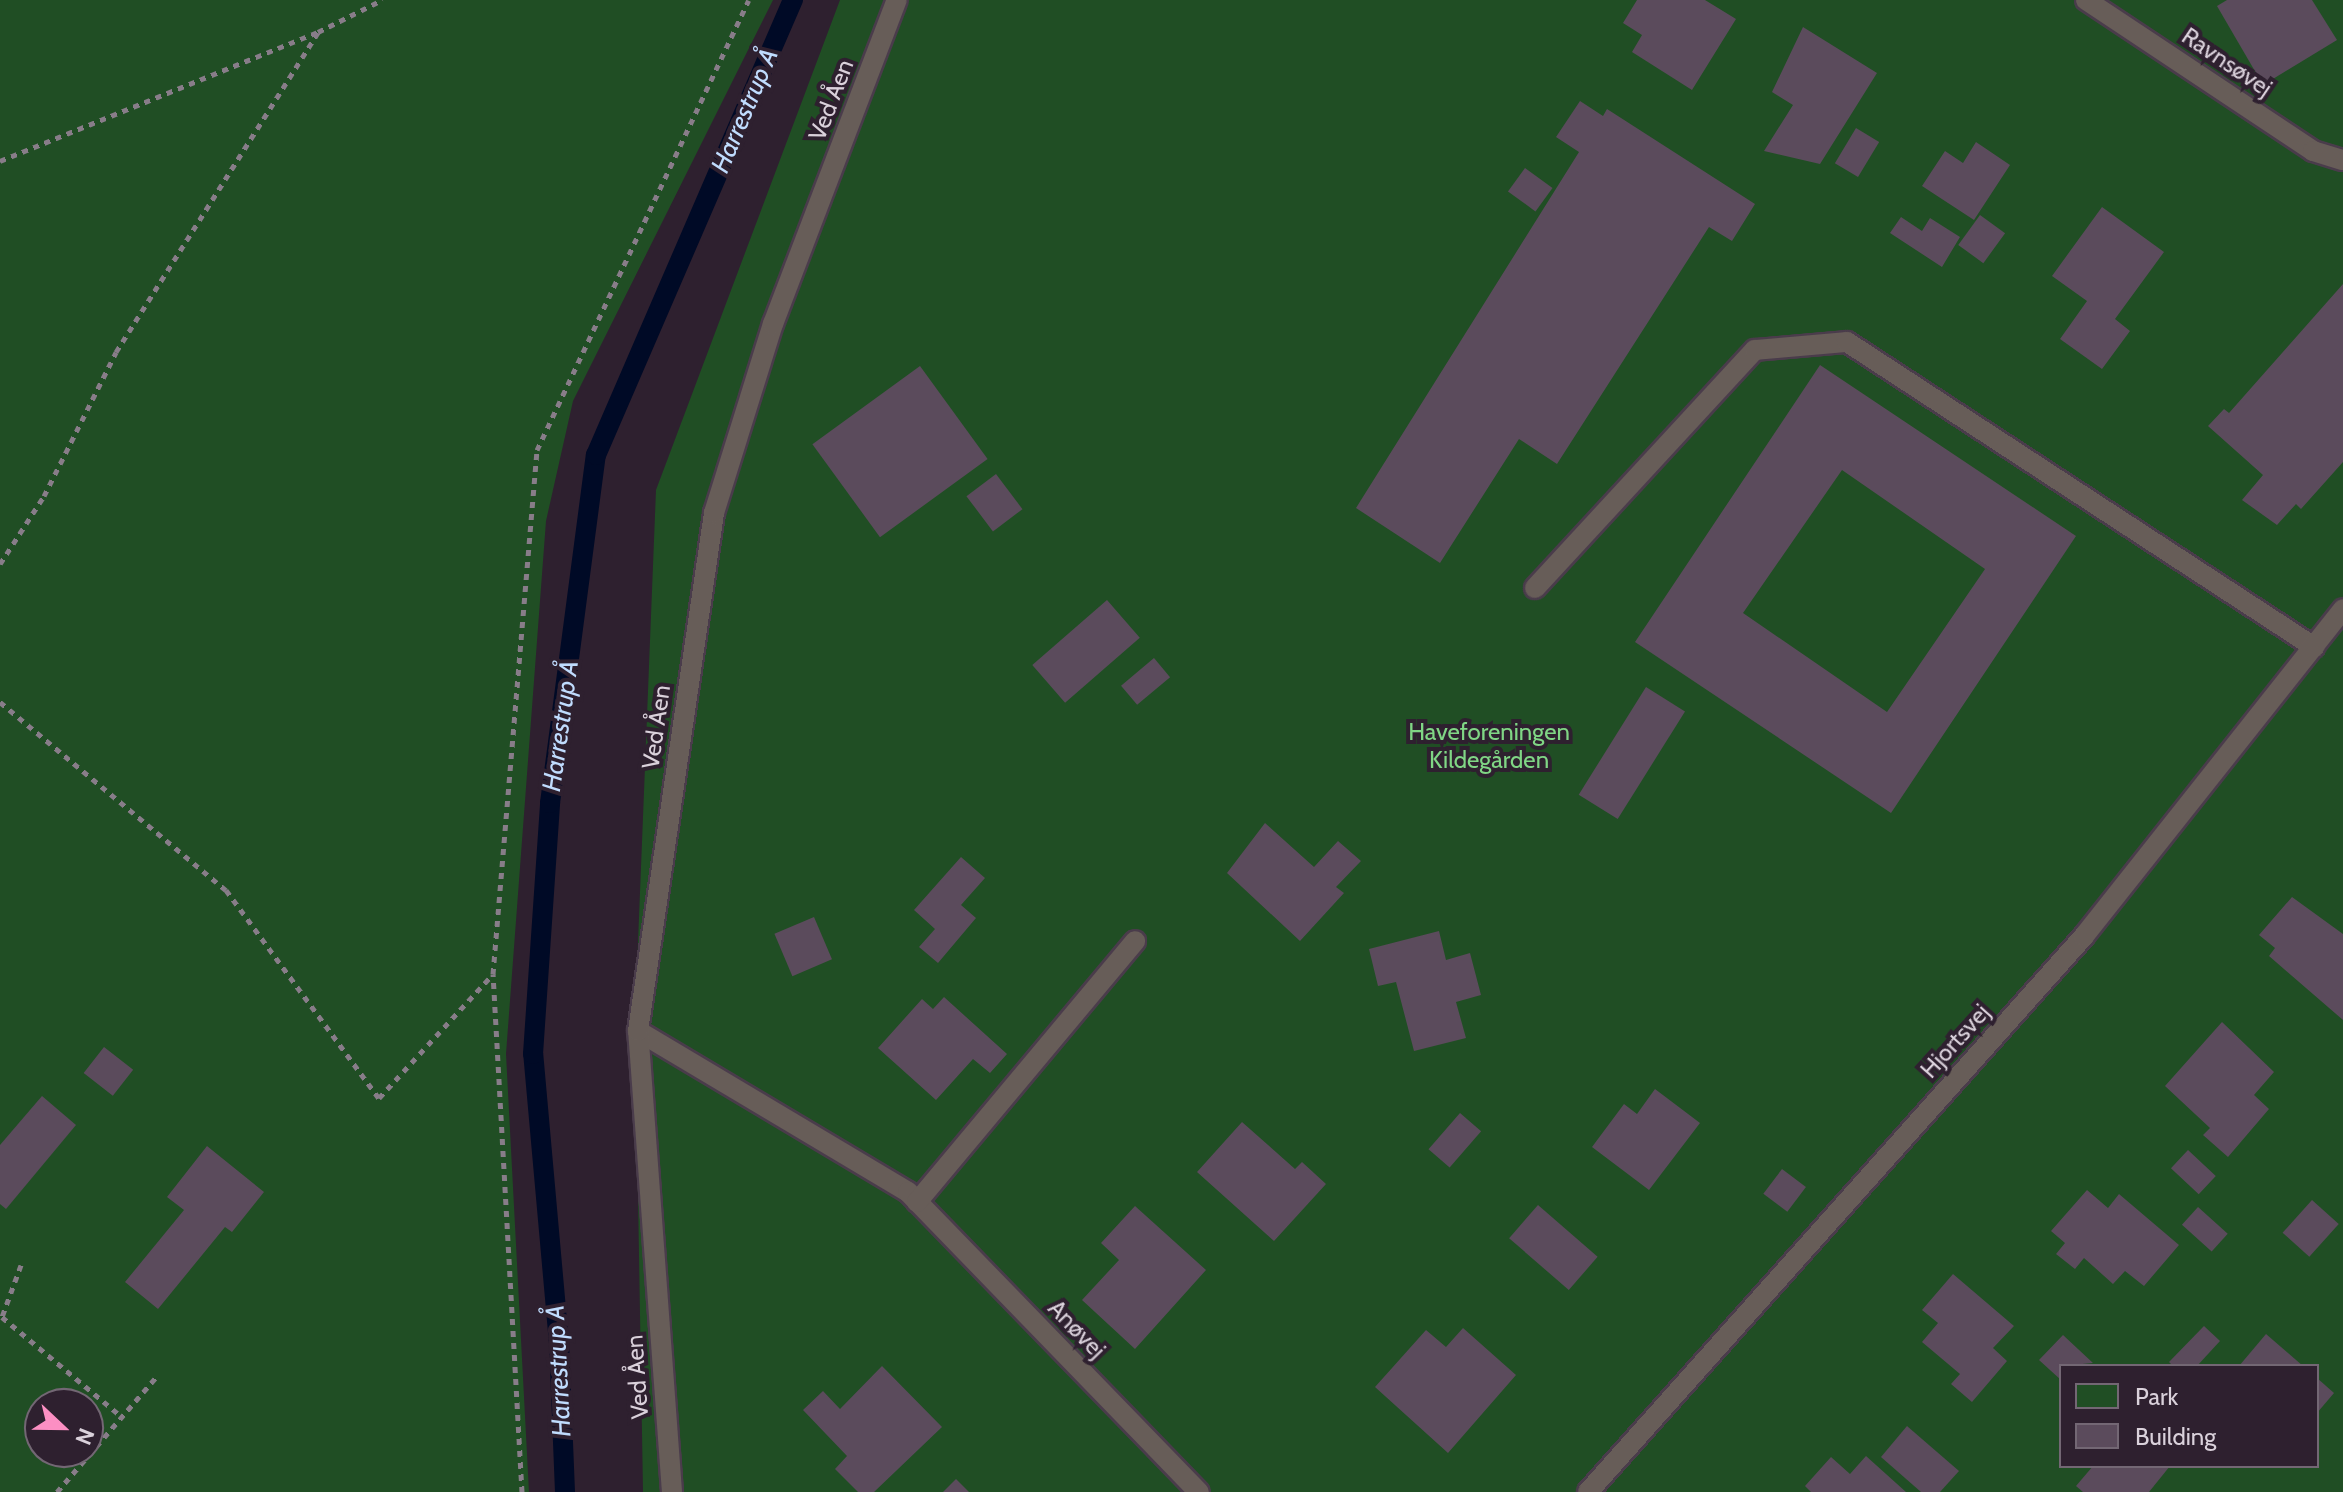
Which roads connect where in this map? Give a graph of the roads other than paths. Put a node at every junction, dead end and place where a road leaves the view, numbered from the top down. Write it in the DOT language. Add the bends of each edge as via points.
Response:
graph roads {
  1 [pos="897,0"];
  2 [pos="2086,0"];
  3 [pos="2343,160"];
  4 [pos="1535,588"];
  5 [pos="2343,609"];
  6 [pos="2314,647"];
  7 [pos="1135,941"];
  8 [pos="638,1031"];
  9 [pos="917,1202"];
  10 [pos="672,1492"];
  11 [pos="1199,1492"];
  12 [pos="1588,1492"];
  1 -- 8 [label="lane, Ved Åen" via="773,324 714,513"];
  2 -- 3 [label="lane, Ravnsøvej" via="2313,151"];
  4 -- 6 [label="lane" via="1755,350 1847,342"];
  5 -- 6 [label="lane, Hjortsvej"];
  6 -- 12 [label="lane, Hjortsvej" via="2084,936"];
  7 -- 9 [label="lane"];
  8 -- 9 [label="lane, Anøvej"];
  8 -- 10 [label="lane, Ved Åen"];
  9 -- 11 [label="lane, Anøvej"];
}
